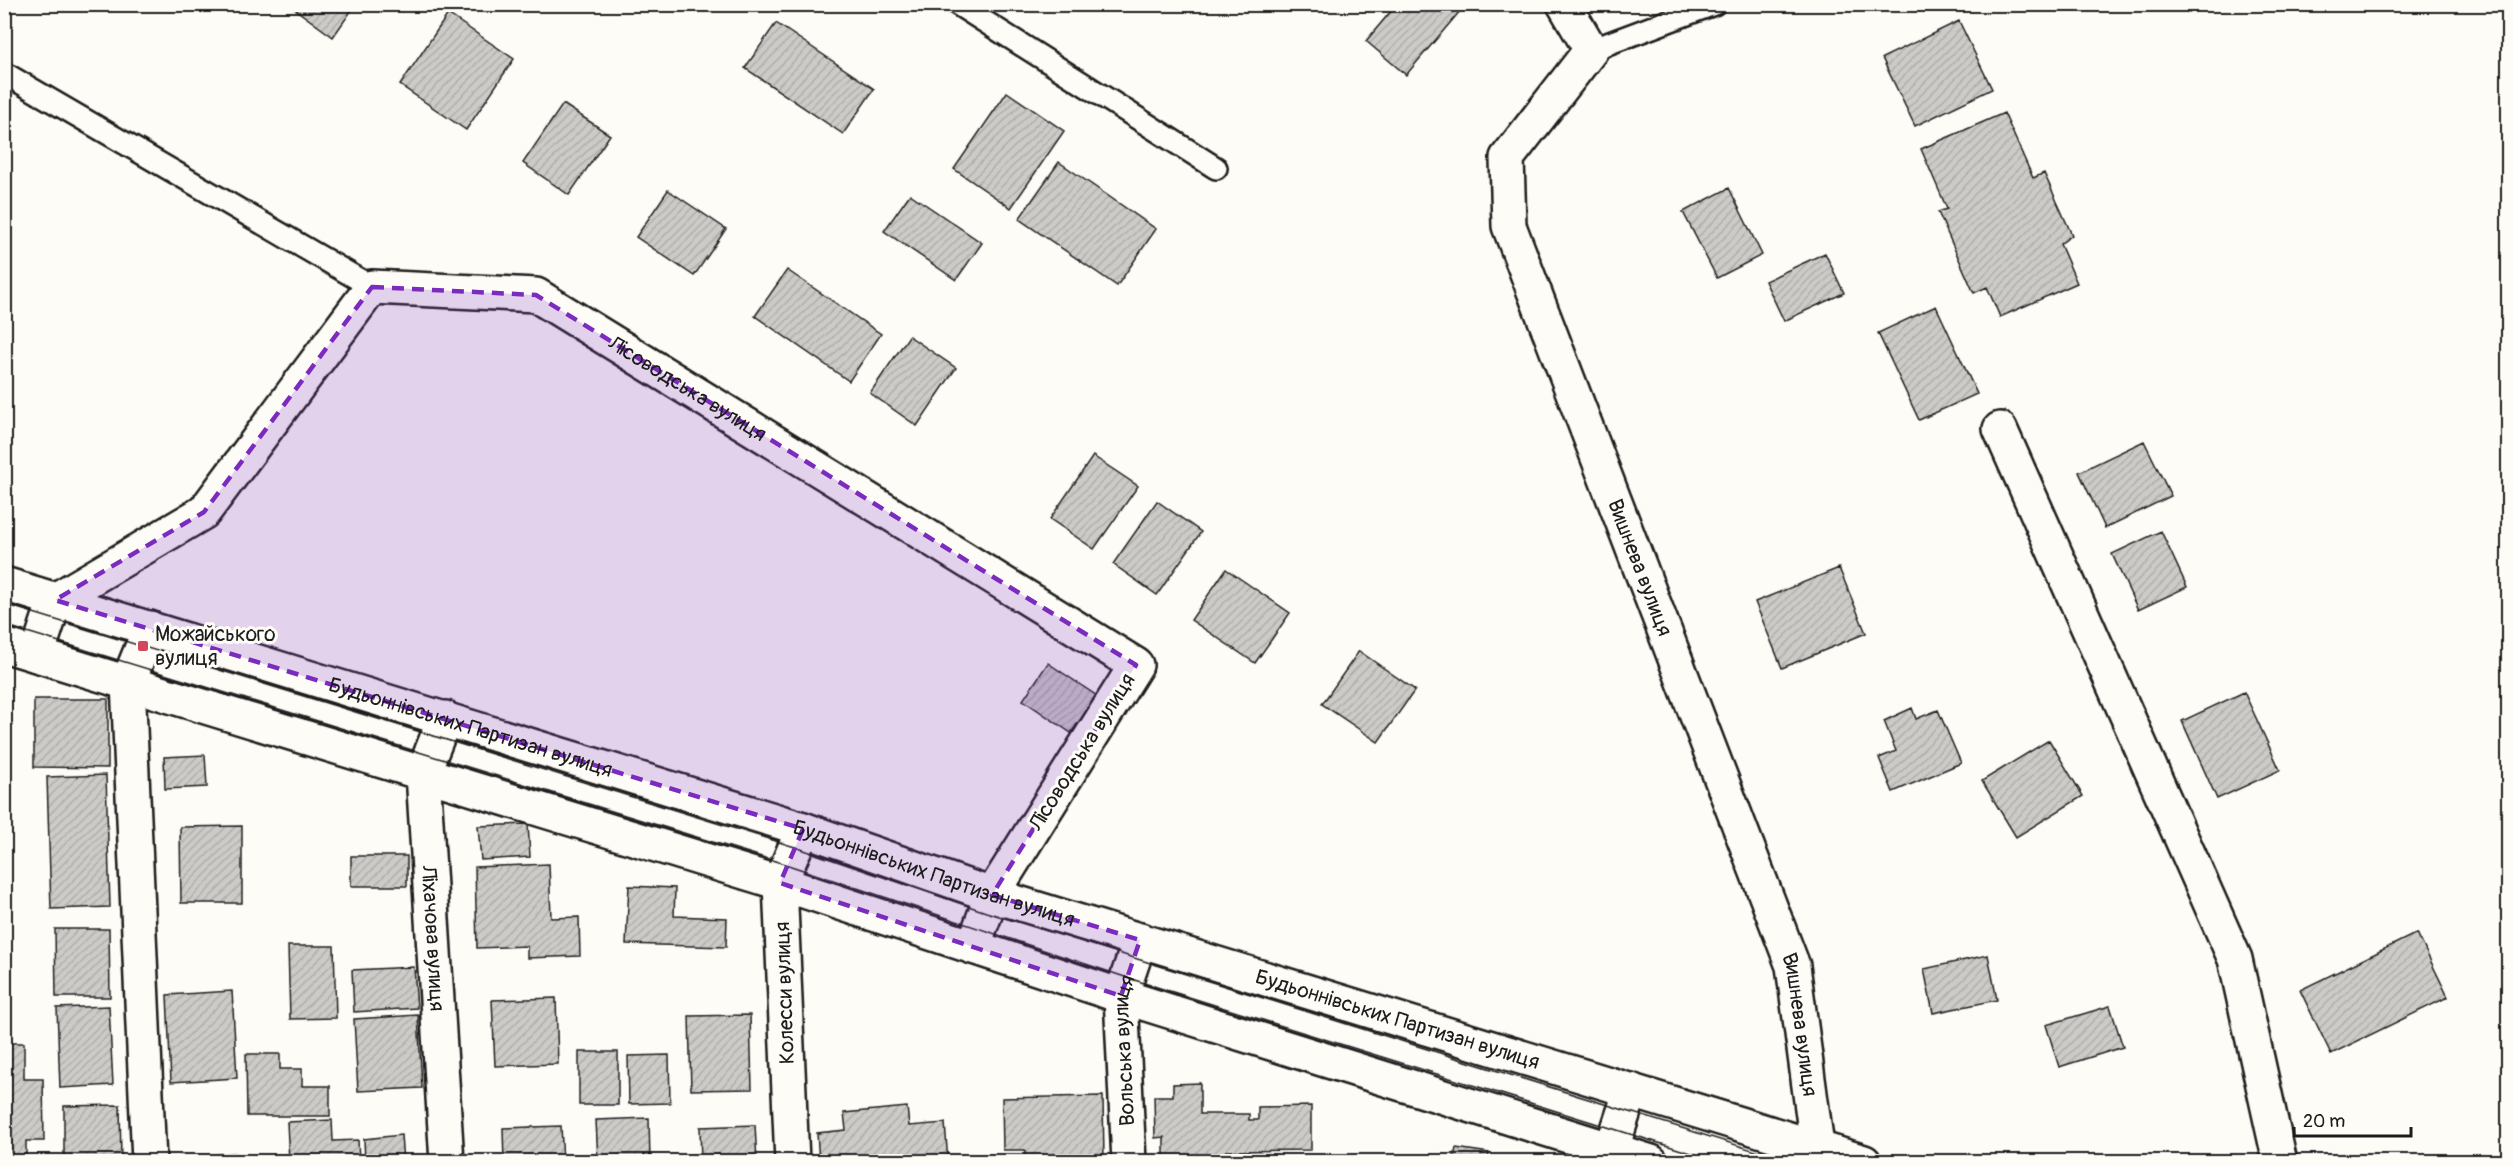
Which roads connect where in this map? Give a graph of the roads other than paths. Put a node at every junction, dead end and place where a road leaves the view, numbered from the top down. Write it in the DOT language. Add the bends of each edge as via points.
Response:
graph roads {
  1 [pos="957,4"];
  2 [pos="1564,4"];
  3 [pos="1714,4"];
  4 [pos="1591,50"];
  5 [pos="4,73"];
  6 [pos="1216,168"];
  7 [pos="372,287"];
  8 [pos="2000,429"];
  9 [pos="4,584"];
  10 [pos="55,600"];
  11 [pos="150,628"];
  12 [pos="4,645"];
  13 [pos="37,655"];
  14 [pos="128,682"];
  15 [pos="445,718"];
  16 [pos="423,773"];
  17 [pos="803,829"];
  18 [pos="780,883"];
  19 [pos="992,895"];
  20 [pos="1140,940"];
  21 [pos="974,947"];
  22 [pos="1121,996"];
  23 [pos="1631,1090"];
  24 [pos="1814,1154"];
  25 [pos="1611,1155"];
  26 [pos="149,1161"];
  27 [pos="447,1161"];
  28 [pos="792,1161"];
  29 [pos="1129,1161"];
  30 [pos="1651,1161"];
  31 [pos="1864,1161"];
  32 [pos="2280,1161"];
  1 -- 6 [label="lane"];
  2 -- 4 [label="street"];
  3 -- 4 [label="lane"];
  4 -- 24 [label="street, Вишнева вулиця" via="1507,158 1509,226 1793,966"];
  5 -- 7 [label="lane"];
  7 -- 10 [label="street" via="204,512"];
  7 -- 19 [label="street, Лісоводська вулиця" via="536,295 1136,665"];
  8 -- 32 [label="street" via="2235,959"];
  9 -- 10 [label="street, Будьоннівських Партизан вулиця"];
  10 -- 11 [label="street, Будьоннівських Партизан вулиця"];
  10 -- 13 [label="street"];
  11 -- 14 [label="street"];
  11 -- 15 [label="street, Будьоннівських Партизан вулиця"];
  12 -- 13 [label="street"];
  13 -- 14 [label="street"];
  14 -- 16 [label="street"];
  14 -- 26 [label="street"];
  15 -- 16 [label="street, Ліхачова вулиця"];
  15 -- 17 [label="street, Будьоннівських Партизан вулиця"];
  16 -- 18 [label="street"];
  16 -- 27 [label="street, Ліхачова вулиця"];
  17 -- 18 [label="street, Колесси вулиця"];
  17 -- 19 [label="street, Будьоннівських Партизан вулиця"];
  18 -- 21 [label="street"];
  18 -- 28 [label="street, Колесси вулиця"];
  19 -- 20 [label="street, Будьоннівських Партизан вулиця"];
  19 -- 21 [label="street, Лісоводська вулиця"];
  20 -- 22 [label="street, Вольська вулиця"];
  20 -- 23 [label="street, Будьоннівських Партизан вулиця"];
  21 -- 22 [label="street"];
  22 -- 25 [label="street"];
  22 -- 29 [label="street, Вольська вулиця"];
  23 -- 24 [label="street, Будьоннівських Партизан вулиця"];
  23 -- 25 [label="street"];
  24 -- 31 [label="street, Будьоннівських Партизан вулиця"];
  25 -- 30 [label="street"];
}
